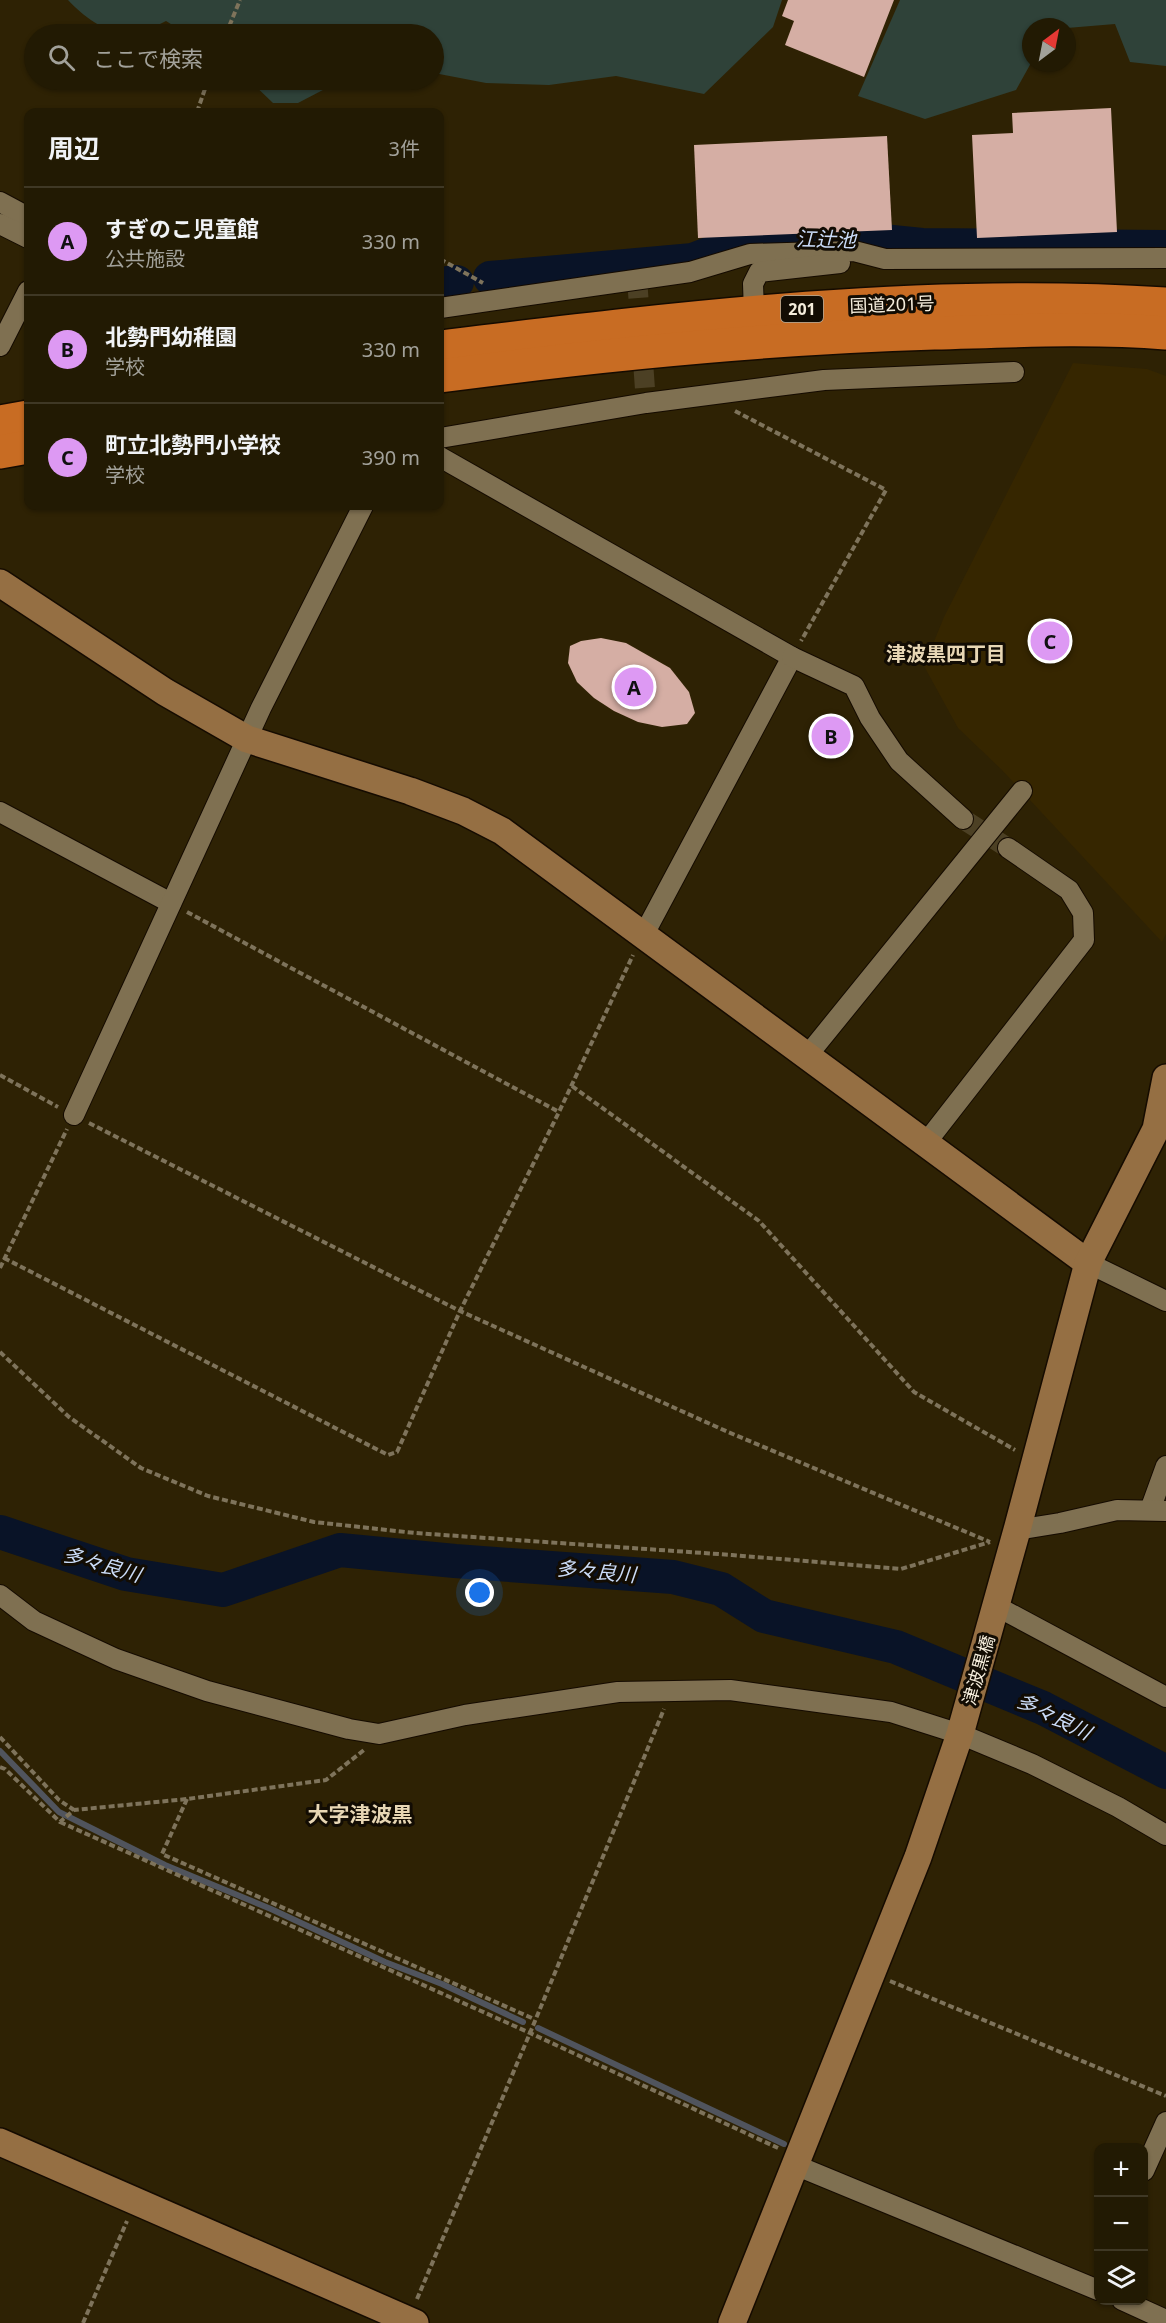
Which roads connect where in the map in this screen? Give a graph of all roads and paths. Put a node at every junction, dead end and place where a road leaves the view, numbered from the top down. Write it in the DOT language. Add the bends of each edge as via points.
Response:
graph roads {
  1 [pos="240,0"];
  2 [pos="230,24"];
  3 [pos="205,90"];
  4 [pos="198,108"];
  5 [pos="0,202"];
  6 [pos="24,215"];
  7 [pos="0,224"];
  8 [pos="24,236"];
  9 [pos="1166,258"];
  10 [pos="885,259"];
  11 [pos="444,261"];
  12 [pos="511,298"];
  13 [pos="24,299"];
  14 [pos="1166,304"];
  15 [pos="444,307"];
  16 [pos="754,312"];
  17 [pos="1166,333"];
  18 [pos="0,346"];
  19 [pos="444,348"];
  20 [pos="1014,372"];
  21 [pos="444,375"];
  22 [pos="705,395"];
  23 [pos="24,418"];
  24 [pos="0,422"];
  25 [pos="444,437"];
  26 [pos="24,448"];
  27 [pos="0,452"];
  28 [pos="444,459"];
  29 [pos="361,510"];
  30 [pos="0,584"];
  31 [pos="792,657"];
  32 [pos="248,739"];
  33 [pos="1022,791"];
  34 [pos="0,812"];
  35 [pos="963,819"];
  36 [pos="1008,848"];
  37 [pos="171,903"];
  38 [pos="644,936"];
  39 [pos="807,1056"];
  40 [pos="0,1074"];
  41 [pos="1166,1078"];
  42 [pos="572,1086"];
  43 [pos="559,1112"];
  44 [pos="74,1115"];
  45 [pos="925,1144"];
  46 [pos="4,1258"];
  47 [pos="1088,1263"];
  48 [pos="0,1268"];
  49 [pos="1166,1301"];
  50 [pos="460,1311"];
  51 [pos="0,1352"];
  52 [pos="1034,1461"];
  53 [pos="1166,1466"];
  54 [pos="1158,1511"];
  55 [pos="1006,1540"];
  56 [pos="0,1595"];
  57 [pos="994,1611"];
  58 [pos="671,1691"];
  59 [pos="1166,1698"];
  60 [pos="961,1729"];
  61 [pos="379,1734"];
  62 [pos="0,1737"];
  63 [pos="0,1767"];
  64 [pos="187,1799"];
  65 [pos="72,1811"];
  66 [pos="62,1821"];
  67 [pos="1166,1835"];
  68 [pos="873,1974"];
  69 [pos="534,2019"];
  70 [pos="530,2033"];
  71 [pos="1166,2096"];
  72 [pos="1166,2121"];
  73 [pos="0,2142"];
  74 [pos="1148,2160"];
  75 [pos="796,2161"];
  76 [pos="135,2201"];
  77 [pos="1094,2282"];
  78 [pos="1131,2305"];
  79 [pos="1166,2320"];
  80 [pos="411,2321"];
  81 [pos="83,2323"];
  82 [pos="732,2323"];
  1 -- 2 [label="path"];
  3 -- 4 [label="path"];
  5 -- 6 [label="street"];
  7 -- 8 [label="street"];
  9 -- 10 [label="street"];
  10 -- 12 [label="street" via="854,251 750,254 690,272"];
  10 -- 16 [label="street" via="759,272 753,284"];
  11 -- 12 [label="path"];
  12 -- 15 [label="street"];
  13 -- 18 [label="street"];
  14 -- 16 [label="highway, 国道201号 / 201" via="987,301"];
  16 -- 19 [label="highway, 国道201号 / 201"];
  17 -- 21 [label="highway, 国道201号 / 201" via="1087,330 830,337 567,359"];
  20 -- 22 [label="street" via="824,380"];
  22 -- 25 [label="street"];
  22 -- 31 [label="path" via="886,490"];
  23 -- 24 [label="highway"];
  26 -- 27 [label="highway"];
  28 -- 31 [label="street"];
  29 -- 32 [label="street"];
  30 -- 32 [label="street" via="165,692"];
  31 -- 35 [label="street" via="854,686 899,761"];
  31 -- 38 [label="street"];
  32 -- 37 [label="street"];
  32 -- 38 [label="street" via="410,790 463,811 502,831"];
  33 -- 39 [label="street"];
  34 -- 37 [label="street"];
  36 -- 45 [label="street" via="1069,890 1083,913 1084,940"];
  37 -- 43 [label="path"];
  37 -- 44 [label="street"];
  38 -- 39 [label="street"];
  38 -- 42 [label="path"];
  39 -- 45 [label="street"];
  40 -- 44 [label="path"];
  41 -- 47 [label="street, 津波黒橋" via="1156,1129"];
  42 -- 43 [label="path"];
  42 -- 52 [label="path" via="759,1221 914,1392"];
  43 -- 50 [label="path"];
  44 -- 46 [label="path"];
  44 -- 50 [label="path"];
  45 -- 47 [label="street"];
  46 -- 48 [label="path"];
  46 -- 50 [label="path" via="388,1455 397,1452"];
  47 -- 49 [label="street"];
  47 -- 52 [label="street, 津波黒橋"];
  50 -- 55 [label="path" via="728,1432"];
  51 -- 55 [label="path" via="69,1417 141,1468 208,1496 314,1522 901,1569"];
  52 -- 55 [label="street, 津波黒橋"];
  53 -- 54 [label="street"];
  54 -- 55 [label="street" via="1117,1510"];
  55 -- 57 [label="street, 津波黒橋"];
  56 -- 61 [label="street" via="34,1621 116,1659 207,1690"];
  57 -- 59 [label="street"];
  57 -- 60 [label="street, 津波黒橋"];
  58 -- 60 [label="street" via="730,1690 891,1712"];
  58 -- 61 [label="street" via="606,1694 465,1715"];
  58 -- 69 [label="path"];
  60 -- 67 [label="street"];
  60 -- 68 [label="street, 津波黒橋"];
  61 -- 64 [label="path" via="362,1753 326,1780"];
  62 -- 65 [label="path"];
  63 -- 66 [label="path"];
  64 -- 65 [label="path"];
  64 -- 69 [label="path" via="162,1854"];
  65 -- 66 [label="path"];
  66 -- 70 [label="path"];
  68 -- 71 [label="path"];
  68 -- 75 [label="street, 津波黒橋"];
  69 -- 70 [label="path"];
  70 -- 75 [label="path"];
  70 -- 80 [label="path"];
  72 -- 74 [label="street"];
  73 -- 76 [label="street"];
  75 -- 77 [label="street"];
  75 -- 82 [label="street, 津波黒橋"];
  76 -- 80 [label="street"];
  76 -- 81 [label="path"];
  78 -- 79 [label="street"];
}
